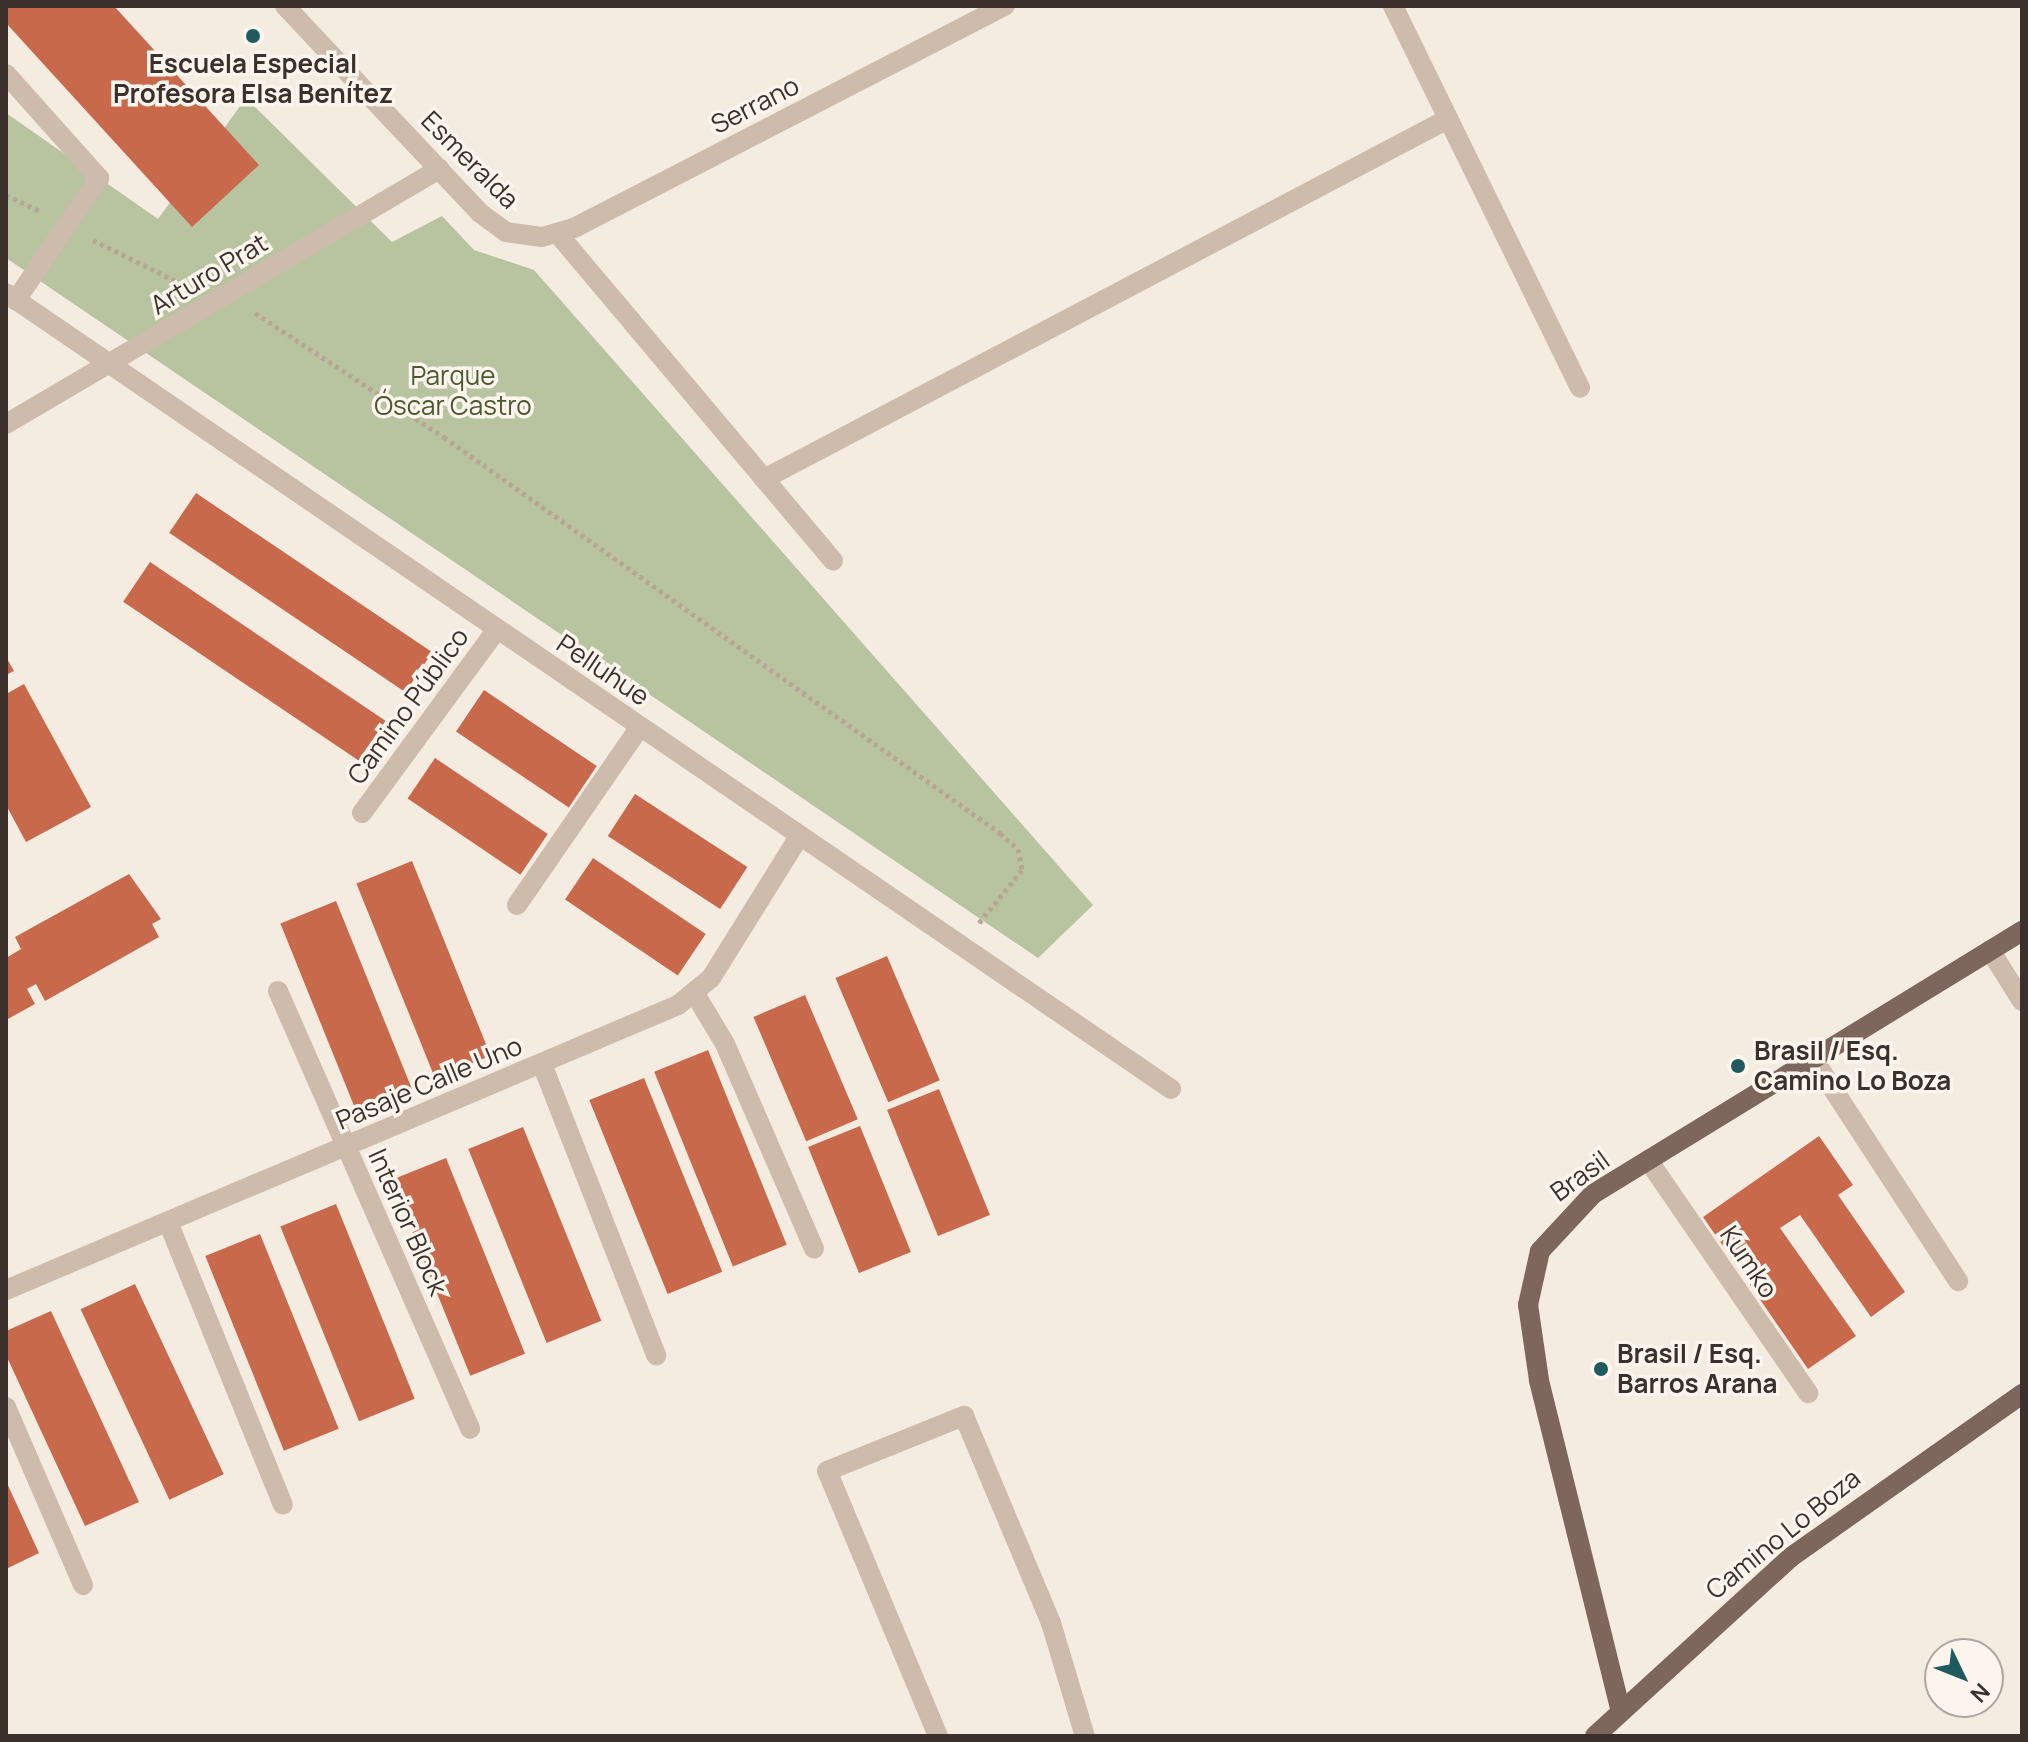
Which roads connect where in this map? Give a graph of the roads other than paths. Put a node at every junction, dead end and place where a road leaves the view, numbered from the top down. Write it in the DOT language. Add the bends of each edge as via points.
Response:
graph roads {
  1 [pos="285,6"];
  2 [pos="1005,6"];
  3 [pos="1393,6"];
  4 [pos="6,74"];
  5 [pos="1448,119"];
  6 [pos="439,169"];
  7 [pos="558,234"];
  8 [pos="525,236"];
  9 [pos="11,297"];
  10 [pos="108,364"];
  11 [pos="1580,388"];
  12 [pos="6,424"];
  13 [pos="764,479"];
  14 [pos="833,561"];
  15 [pos="497,629"];
  16 [pos="640,727"];
  17 [pos="362,813"];
  18 [pos="800,835"];
  19 [pos="517,905"];
  20 [pos="2022,931"];
  21 [pos="1990,950"];
  22 [pos="278,991"];
  23 [pos="695,994"];
  24 [pos="2022,1001"];
  25 [pos="1814,1060"];
  26 [pos="542,1064"];
  27 [pos="1171,1089"];
  28 [pos="346,1146"];
  29 [pos="1648,1160"];
  30 [pos="168,1222"];
  31 [pos="814,1249"];
  32 [pos="1958,1281"];
  33 [pos="6,1290"];
  34 [pos="656,1355"];
  35 [pos="1808,1393"];
  36 [pos="2022,1394"];
  37 [pos="6,1407"];
  38 [pos="470,1429"];
  39 [pos="283,1505"];
  40 [pos="83,1585"];
  41 [pos="1621,1712"];
  42 [pos="938,1736"];
  43 [pos="1085,1736"];
  44 [pos="1595,1736"];
  1 -- 6 [label="street, Esmeralda"];
  2 -- 7 [label="street, Serrano"];
  3 -- 5 [label="street"];
  4 -- 9 [label="street" via="99,178"];
  5 -- 11 [label="street"];
  5 -- 13 [label="street"];
  6 -- 8 [label="street, Esmeralda" via="493,223"];
  6 -- 10 [label="street, Arturo Prat"];
  7 -- 8 [label="street, Serrano"];
  7 -- 13 [label="street"];
  9 -- 10 [label="street, Pelluhue"];
  10 -- 12 [label="street, Arturo Prat"];
  10 -- 15 [label="street, Pelluhue"];
  13 -- 14 [label="street"];
  15 -- 16 [label="street, Pelluhue"];
  15 -- 17 [label="street, Camino Público"];
  16 -- 18 [label="street, Pelluhue"];
  16 -- 19 [label="street"];
  18 -- 23 [label="street"];
  18 -- 27 [label="street, Pelluhue"];
  20 -- 21 [label="main road, Brasil"];
  21 -- 24 [label="street"];
  21 -- 25 [label="main road, Brasil"];
  22 -- 28 [label="street, Interior Block"];
  23 -- 26 [label="street, Pasaje Calle Uno"];
  23 -- 31 [label="street" via="725,1044"];
  25 -- 29 [label="main road, Brasil"];
  25 -- 32 [label="street"];
  26 -- 28 [label="street, Pasaje Calle Uno"];
  26 -- 34 [label="street"];
  28 -- 30 [label="street, Pasaje Calle Uno"];
  28 -- 38 [label="street, Interior Block"];
  29 -- 35 [label="street, Kumko"];
  29 -- 41 [label="main road, Brasil" via="1554,1228 1531,1277 1528,1305 1539,1380"];
  30 -- 33 [label="street, Pasaje Calle Uno"];
  30 -- 39 [label="street"];
  36 -- 41 [label="main road, Camino Lo Boza" via="1791,1557"];
  37 -- 40 [label="street"];
  41 -- 44 [label="main road, Camino Lo Boza"];
  42 -- 43 [label="street" via="827,1471 964,1416 1051,1623"];
}
